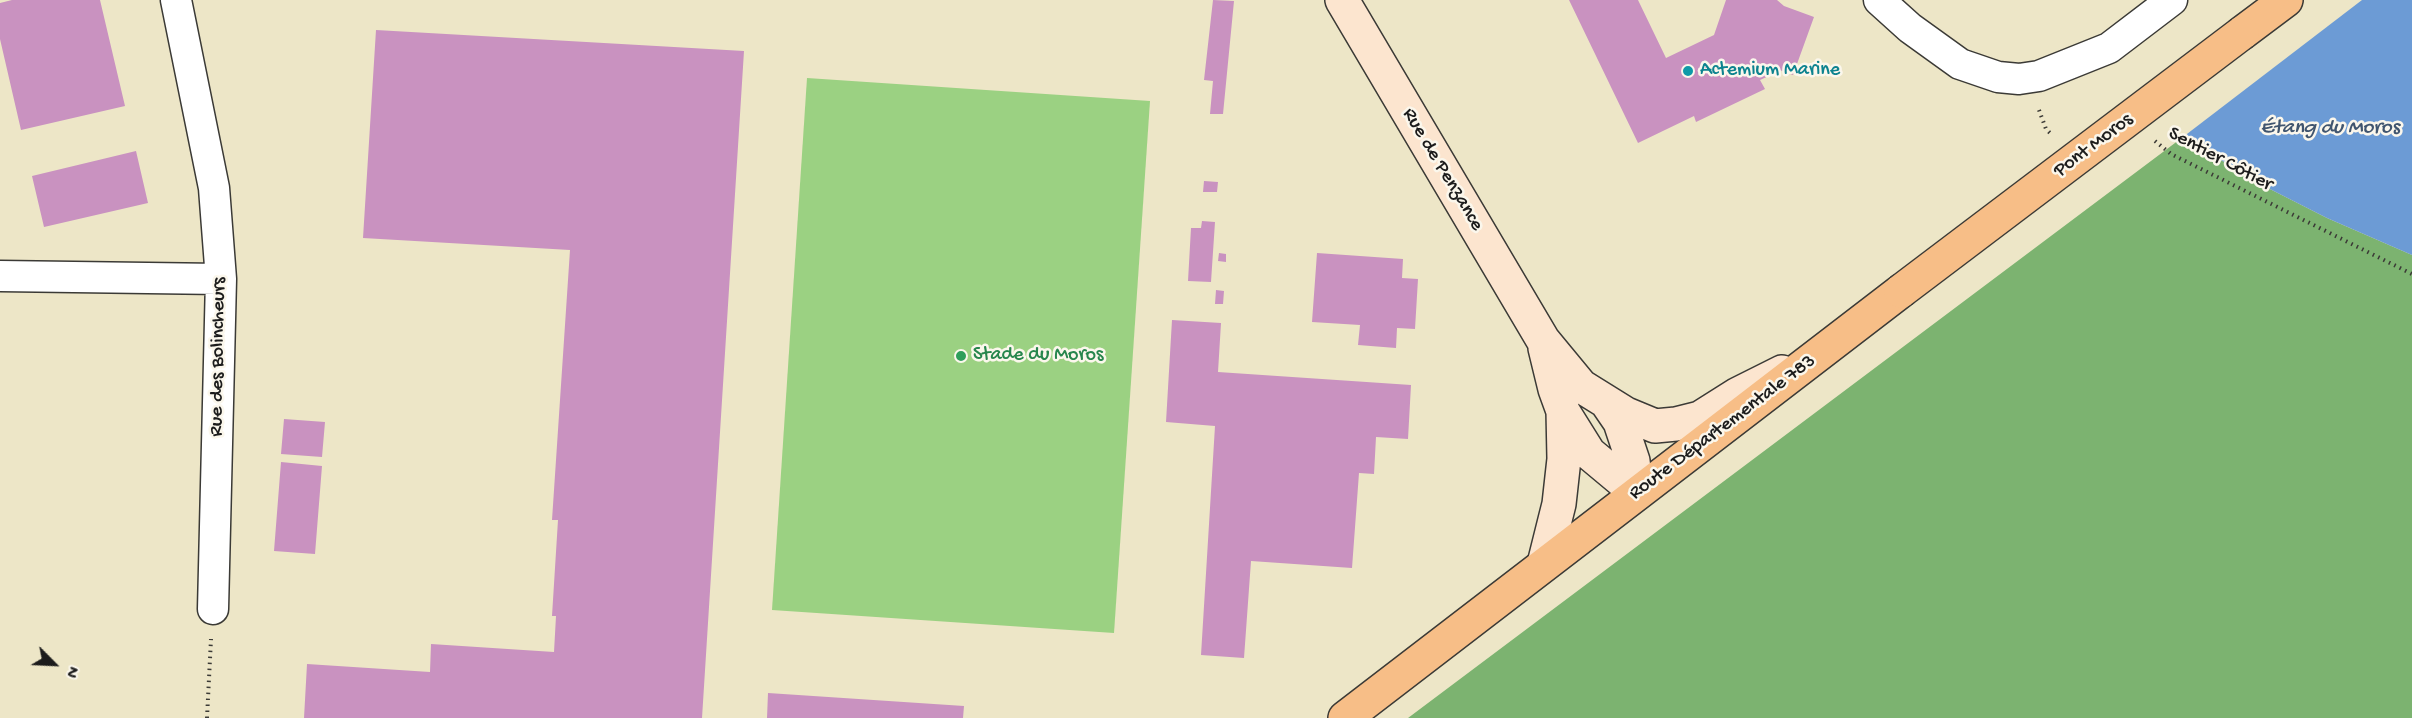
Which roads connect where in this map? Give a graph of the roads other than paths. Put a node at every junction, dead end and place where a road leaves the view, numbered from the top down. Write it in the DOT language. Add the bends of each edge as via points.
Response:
graph roads {
  1 [pos="176,0"];
  2 [pos="1342,0"];
  3 [pos="1879,0"];
  4 [pos="2172,0"];
  5 [pos="2286,0"];
  6 [pos="0,276"];
  7 [pos="221,279"];
  8 [pos="1901,291"];
  9 [pos="1543,340"];
  10 [pos="1828,349"];
  11 [pos="1607,403"];
  12 [pos="1563,411"];
  13 [pos="1637,493"];
  14 [pos="1544,564"];
  15 [pos="213,609"];
  16 [pos="1345,718"];
  1 -- 7 [label="street, Rue des Bolincheurs" via="214,188"];
  2 -- 9 [label="main road, Rue de Penzance"];
  3 -- 4 [label="street" via="1960,64 1998,77 2031,78 2109,48"];
  5 -- 8 [label="main road, Pont Moros, bridge"];
  6 -- 7 [label="street"];
  7 -- 15 [label="street, Rue des Bolincheurs"];
  8 -- 10 [label="main road, Route Départementale 783"];
  9 -- 11 [label="main road, Rue de Penzance" via="1581,386"];
  9 -- 12 [label="main road, Rue de Penzance"];
  10 -- 11 [label="main road, Rue de Penzance" via="1738,394 1700,418 1676,424 1655,426"];
  10 -- 13 [label="main road, Route Départementale 783"];
  11 -- 13 [label="main road" via="1620,422 1633,461"];
  12 -- 13 [label="main road" via="1589,453"];
  12 -- 14 [label="main road, Rue de Penzance" via="1564,459 1559,504"];
  13 -- 14 [label="main road, Route Départementale 783"];
  14 -- 16 [label="main road, Route Départementale 783"];
}
